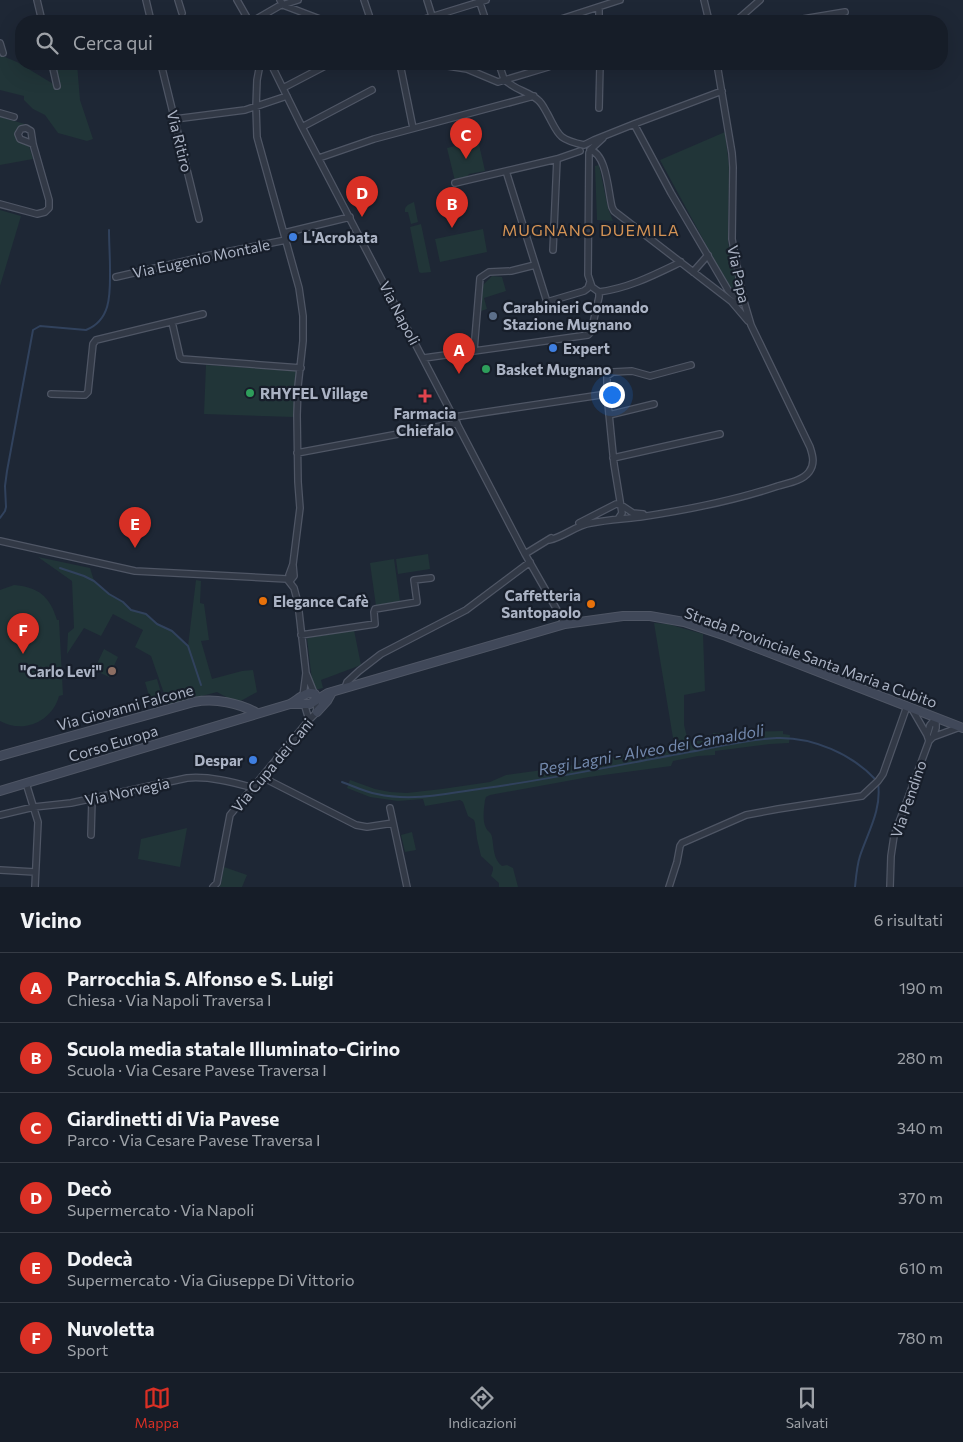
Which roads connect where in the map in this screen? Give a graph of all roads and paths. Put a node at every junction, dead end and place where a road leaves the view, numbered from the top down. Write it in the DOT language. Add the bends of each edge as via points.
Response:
graph roads {
  1 [pos="37,0"];
  2 [pos="146,0"];
  3 [pos="178,0"];
  4 [pos="238,0"];
  5 [pos="298,0"];
  6 [pos="364,0"];
  7 [pos="427,0"];
  8 [pos="620,0"];
  9 [pos="704,0"];
  10 [pos="760,0"];
  11 [pos="482,1"];
  12 [pos="282,2"];
  13 [pos="599,7"];
  14 [pos="845,12"];
  15 [pos="182,13"];
  16 [pos="41,15"];
  17 [pos="150,15"];
  18 [pos="246,15"];
  19 [pos="262,15"];
  20 [pos="311,15"];
  21 [pos="369,15"];
  22 [pos="432,15"];
  23 [pos="435,15"];
  24 [pos="485,15"];
  25 [pos="574,15"];
  26 [pos="599,15"];
  27 [pos="708,15"];
  28 [pos="743,15"];
  29 [pos="827,15"];
  30 [pos="0,43"];
  31 [pos="3,53"];
  32 [pos="53,70"];
  33 [pos="163,70"];
  34 [pos="259,70"];
  35 [pos="274,70"];
  36 [pos="318,70"];
  37 [pos="401,70"];
  38 [pos="469,70"];
  39 [pos="501,70"];
  40 [pos="537,70"];
  41 [pos="600,70"];
  42 [pos="718,70"];
  43 [pos="504,79"];
  44 [pos="56,86"];
  45 [pos="283,88"];
  46 [pos="372,90"];
  47 [pos="722,91"];
  48 [pos="287,96"];
  49 [pos="534,96"];
  50 [pos="256,107"];
  51 [pos="598,108"];
  52 [pos="0,113"];
  53 [pos="14,117"];
  54 [pos="175,119"];
  55 [pos="634,124"];
  56 [pos="302,127"];
  57 [pos="414,128"];
  58 [pos="605,136"];
  59 [pos="33,144"];
  60 [pos="583,147"];
  61 [pos="590,151"];
  62 [pos="319,158"];
  63 [pos="557,159"];
  64 [pos="506,171"];
  65 [pos="455,182"];
  66 [pos="0,204"];
  67 [pos="350,217"];
  68 [pos="199,219"];
  69 [pos="284,233"];
  70 [pos="286,240"];
  71 [pos="553,250"];
  72 [pos="708,255"];
  73 [pos="681,262"];
  74 [pos="535,266"];
  75 [pos="693,272"];
  76 [pos="116,277"];
  77 [pos="590,282"];
  78 [pos="599,292"];
  79 [pos="744,298"];
  80 [pos="731,301"];
  81 [pos="204,314"];
  82 [pos="172,322"];
  83 [pos="750,324"];
  84 [pos="474,350"];
  85 [pos="424,358"];
  86 [pos="691,364"];
  87 [pos="301,368"];
  88 [pos="51,394"];
  89 [pos="607,394"];
  90 [pos="654,404"];
  91 [pos="609,415"];
  92 [pos="456,420"];
  93 [pos="720,434"];
  94 [pos="297,453"];
  95 [pos="613,458"];
  96 [pos="621,505"];
  97 [pos="596,514"];
  98 [pos="656,514"];
  99 [pos="618,519"];
  100 [pos="597,522"];
  101 [pos="2,540"];
  102 [pos="549,540"];
  103 [pos="525,554"];
  104 [pos="530,562"];
  105 [pos="431,578"];
  106 [pos="290,581"];
  107 [pos="565,624"];
  108 [pos="302,635"];
  109 [pos="306,673"];
  110 [pos="345,688"];
  111 [pos="330,692"];
  112 [pos="315,697"];
  113 [pos="303,699"];
  114 [pos="226,703"];
  115 [pos="910,708"];
  116 [pos="317,712"];
  117 [pos="258,714"];
  118 [pos="936,718"];
  119 [pos="309,720"];
  120 [pos="233,721"];
  121 [pos="962,727"];
  122 [pos="930,738"];
  123 [pos="0,756"];
  124 [pos="262,777"];
  125 [pos="26,783"];
  126 [pos="254,788"];
  127 [pos="0,791"];
  128 [pos="92,799"];
  129 [pos="34,807"];
  130 [pos="390,808"];
  131 [pos="0,815"];
  132 [pos="393,823"];
  133 [pos="91,835"];
  134 [pos="0,870"];
  135 [pos="35,872"];
  136 [pos="35,887"];
  137 [pos="213,887"];
  138 [pos="407,887"];
  139 [pos="669,887"];
  140 [pos="890,887"];
  1 -- 16 [label="street"];
  2 -- 17 [label="street"];
  3 -- 15 [label="street"];
  4 -- 18 [label="street"];
  5 -- 12 [label="street"];
  6 -- 21 [label="street"];
  7 -- 22 [label="street"];
  8 -- 13 [label="street"];
  9 -- 27 [label="street"];
  10 -- 28 [label="street"];
  11 -- 23 [label="street"];
  11 -- 24 [label="street"];
  12 -- 19 [label="street"];
  12 -- 20 [label="street"];
  13 -- 25 [label="street"];
  13 -- 26 [label="street"];
  14 -- 29 [label="street"];
  30 -- 31 [label="street"];
  32 -- 44 [label="street"];
  33 -- 54 [label="street, Via Ritiro"];
  34 -- 50 [label="street, Via Eugenio Montale"];
  35 -- 45 [label="street, Via Napoli"];
  36 -- 45 [label="street"];
  37 -- 57 [label="street"];
  38 -- 43 [label="street" via="495,81"];
  39 -- 43 [label="street"];
  40 -- 43 [label="street"];
  41 -- 51 [label="street"];
  42 -- 47 [label="street, Via Papa"];
  43 -- 49 [label="street"];
  45 -- 48 [label="street, Via Napoli"];
  46 -- 56 [label="street"];
  47 -- 55 [label="street"];
  47 -- 79 [label="street, Via Papa" via="733,161 732,239"];
  48 -- 50 [label="street"];
  48 -- 56 [label="street, Via Napoli"];
  49 -- 57 [label="street"];
  49 -- 60 [label="street" via="558,134"];
  50 -- 54 [label="street"];
  50 -- 69 [label="street, Via Eugenio Montale" via="259,142"];
  52 -- 53 [label="street"];
  54 -- 68 [label="street, Via Ritiro"];
  55 -- 58 [label="street"];
  55 -- 72 [label="street"];
  56 -- 62 [label="street, Via Napoli"];
  57 -- 62 [label="street"];
  58 -- 60 [label="street"];
  58 -- 61 [label="street"];
  59 -- 66 [label="street" via="49,208 37,214"];
  60 -- 61 [label="street" via="585,155"];
  60 -- 63 [label="street"];
  61 -- 73 [label="street" via="602,159 614,211"];
  61 -- 77 [label="street"];
  62 -- 67 [label="street, Via Napoli"];
  63 -- 64 [label="street"];
  63 -- 71 [label="street"];
  64 -- 65 [label="street"];
  64 -- 74 [label="street"];
  67 -- 69 [label="street, Via Eugenio Montale"];
  67 -- 85 [label="street, Via Napoli"];
  69 -- 70 [label="street, Via Eugenio Montale"];
  70 -- 76 [label="street, Via Eugenio Montale"];
  70 -- 87 [label="street, Via Eugenio Montale" via="303,316"];
  72 -- 75 [label="street"];
  72 -- 79 [label="street" via="731,294"];
  73 -- 75 [label="street"];
  73 -- 78 [label="street" via="639,282"];
  74 -- 77 [label="street" via="548,302 584,291"];
  74 -- 84 [label="street" via="489,272 480,278"];
  75 -- 80 [label="street"];
  77 -- 78 [label="street"];
  78 -- 84 [label="street" via="588,335"];
  79 -- 80 [label="street" via="736,303"];
  79 -- 83 [label="street, Via Papa"];
  80 -- 83 [label="street"];
  81 -- 82 [label="street"];
  82 -- 87 [label="street" via="182,360"];
  82 -- 88 [label="street" via="94,342 88,392 82,395"];
  83 -- 98 [label="street, Via Papa" via="810,447 813,458 810,471 798,480 731,500"];
  84 -- 85 [label="street"];
  85 -- 92 [label="street, Via Napoli"];
  86 -- 89 [label="street" via="650,376 632,371 613,372 607,376"];
  87 -- 94 [label="street, Via Eugenio Montale"];
  89 -- 91 [label="street"];
  89 -- 92 [label="street"];
  90 -- 91 [label="street"];
  91 -- 95 [label="street"];
  92 -- 94 [label="street"];
  92 -- 103 [label="street, Via Napoli"];
  93 -- 95 [label="street"];
  94 -- 106 [label="street, Via Eugenio Montale" via="300,508 294,576"];
  95 -- 96 [label="street"];
  96 -- 97 [label="street" via="616,504"];
  96 -- 98 [label="street" via="632,513"];
  96 -- 99 [label="street" via="622,513"];
  97 -- 100 [label="street"];
  97 -- 102 [label="street"];
  98 -- 99 [label="street"];
  99 -- 100 [label="street"];
  100 -- 102 [label="street"];
  101 -- 106 [label="street" via="135,571 284,578"];
  102 -- 103 [label="street"];
  103 -- 104 [label="street, Via Napoli"];
  104 -- 107 [label="street, Via Napoli"];
  104 -- 110 [label="street" via="466,610 381,654 347,682"];
  105 -- 108 [label="street" via="414,580 417,602 375,609 375,624"];
  106 -- 108 [label="street" via="296,593"];
  107 -- 110 [label="main road, Strada Provinciale Santa Maria a Cubito"];
  107 -- 115 [label="main road, Strada Provinciale Santa Maria a Cubito" via="635,616 684,622"];
  108 -- 109 [label="street"];
  109 -- 112 [label="street, Via Cupa dei Cani"];
  109 -- 113 [label="street"];
  110 -- 111 [label="main road, Strada Provinciale Santa Maria a Cubito"];
  111 -- 112 [label="main road, Strada Provinciale Santa Maria a Cubito"];
  111 -- 116 [label="main road"];
  112 -- 113 [label="main road" via="310,704"];
  112 -- 116 [label="street, Via Cupa dei Cani"];
  113 -- 117 [label="main road, Corso Europa"];
  113 -- 119 [label="street"];
  114 -- 117 [label="main road, Via Giovanni Falcone"];
  114 -- 120 [label="main road" via="235,712"];
  114 -- 123 [label="main road, Via Giovanni Falcone" via="194,702"];
  115 -- 118 [label="main road, Strada Provinciale Santa Maria a Cubito"];
  115 -- 122 [label="street"];
  115 -- 139 [label="street" via="883,774 862,796 746,816 682,843"];
  116 -- 119 [label="street, Via Cupa dei Cani"];
  117 -- 120 [label="main road, Corso Europa"];
  118 -- 121 [label="main road, Strada Provinciale Santa Maria a Cubito"];
  118 -- 122 [label="street, Via Pendino" via="936,728"];
  119 -- 124 [label="street, Via Cupa dei Cani"];
  120 -- 125 [label="main road, Corso Europa"];
  121 -- 122 [label="street"];
  122 -- 140 [label="street, Via Pendino" via="894,836"];
  124 -- 126 [label="street, Via Cupa dei Cani"];
  124 -- 132 [label="street" via="356,824 367,827"];
  125 -- 127 [label="main road, Corso Europa"];
  125 -- 129 [label="street"];
  126 -- 128 [label="street, Via Norvegia" via="197,777"];
  126 -- 137 [label="street, Via Cupa dei Cani" via="230,815 217,883"];
  128 -- 129 [label="street, Via Norvegia"];
  128 -- 133 [label="street"];
  129 -- 131 [label="street, Via Norvegia"];
  129 -- 135 [label="street" via="38,822"];
  130 -- 132 [label="street"];
  132 -- 138 [label="street"];
  134 -- 135 [label="street"];
  135 -- 136 [label="street"];
}
